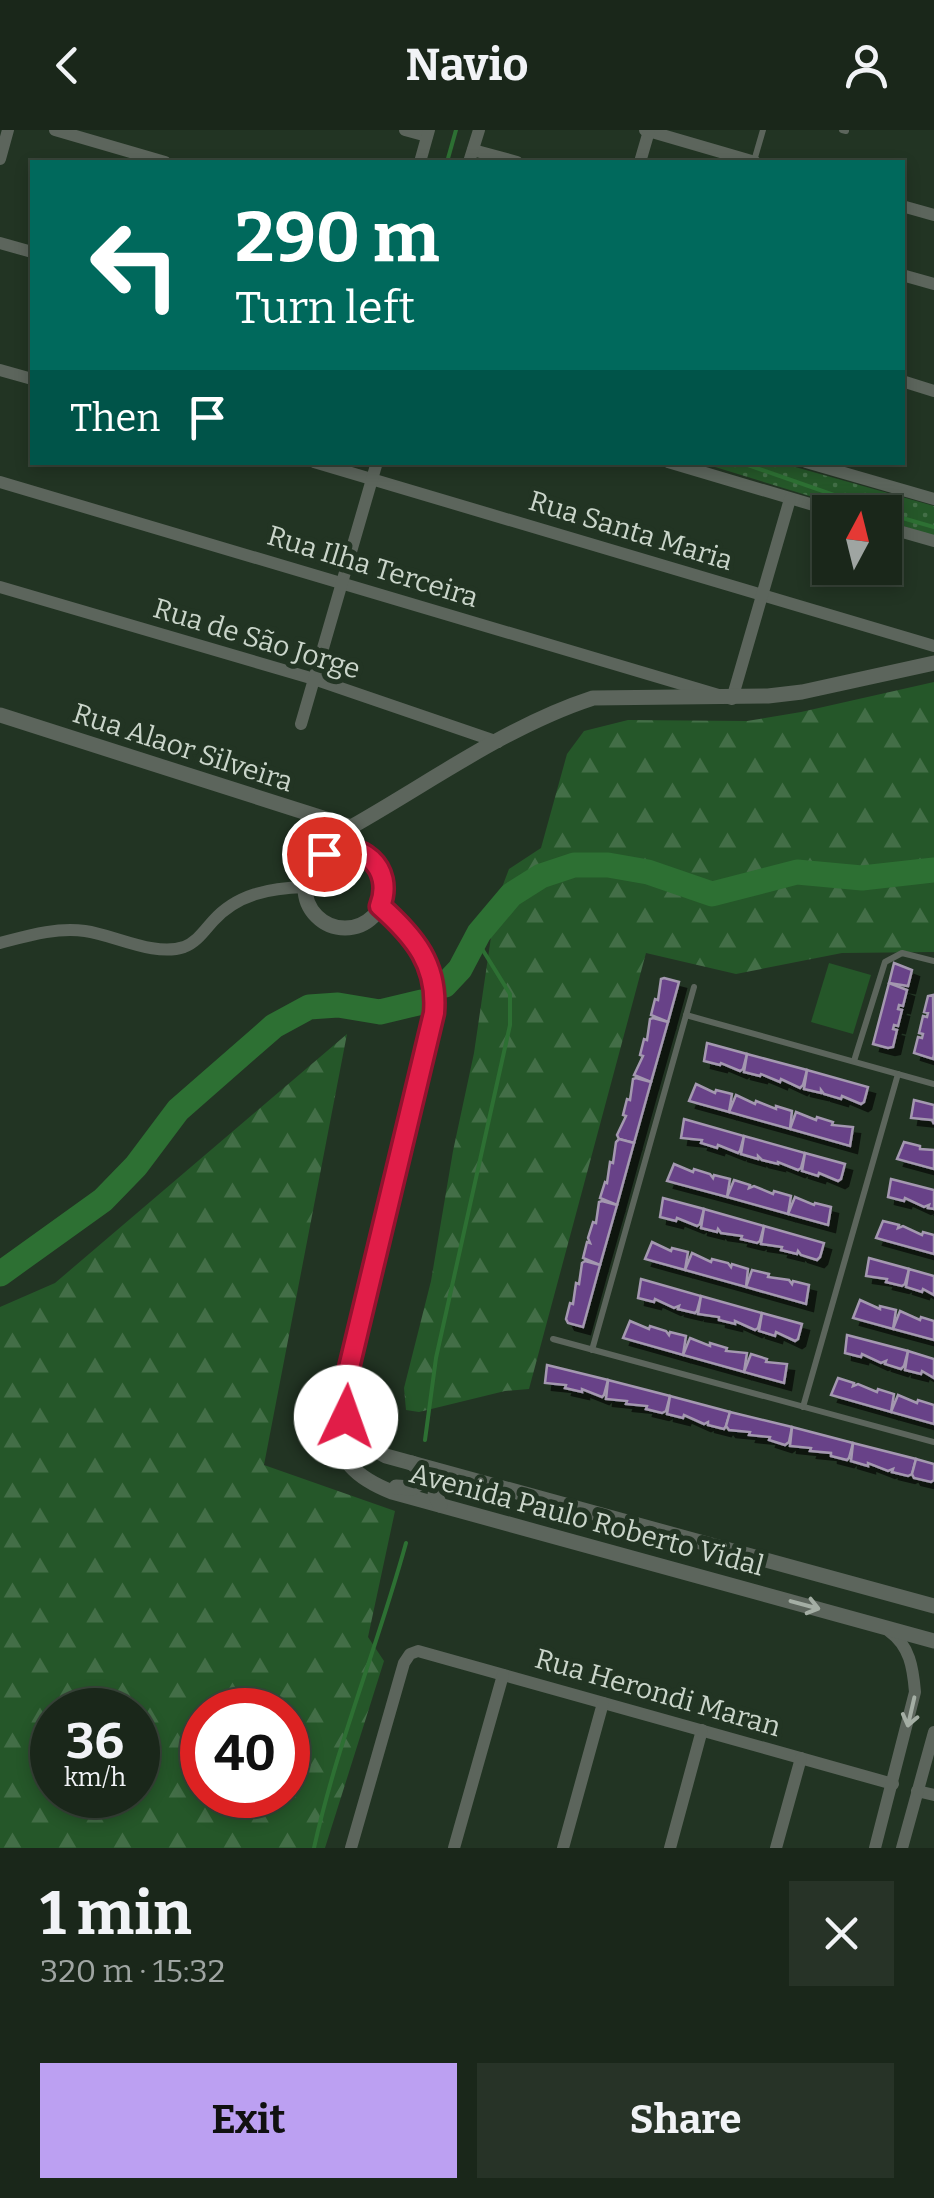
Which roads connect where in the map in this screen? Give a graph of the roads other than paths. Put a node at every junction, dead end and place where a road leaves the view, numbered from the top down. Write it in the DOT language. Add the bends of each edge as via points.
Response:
graph roads {
  1 [pos="8,130"];
  2 [pos="56,130"];
  3 [pos="405,130"];
  4 [pos="479,130"];
  5 [pos="763,130"];
  6 [pos="647,131"];
  7 [pos="428,133"];
  8 [pos="471,156"];
  9 [pos="0,159"];
  10 [pos="158,160"];
  11 [pos="421,160"];
  12 [pos="501,160"];
  13 [pos="640,160"];
  14 [pos="748,160"];
  15 [pos="756,160"];
  16 [pos="905,207"];
  17 [pos="934,215"];
  18 [pos="0,243"];
  19 [pos="30,251"];
  20 [pos="905,276"];
  21 [pos="934,284"];
  22 [pos="0,370"];
  23 [pos="30,378"];
  24 [pos="905,383"];
  25 [pos="934,391"];
  26 [pos="324,465"];
  27 [pos="376,465"];
  28 [pos="678,465"];
  29 [pos="816,465"];
  30 [pos="372,480"];
  31 [pos="0,482"];
  32 [pos="790,499"];
  33 [pos="934,499"];
  34 [pos="812,505"];
  35 [pos="902,532"];
  36 [pos="934,541"];
  37 [pos="342,583"];
  38 [pos="0,587"];
  39 [pos="762,595"];
  40 [pos="934,646"];
  41 [pos="934,663"];
  42 [pos="314,679"];
  43 [pos="732,699"];
  44 [pos="0,715"];
  45 [pos="301,724"];
  46 [pos="498,742"];
  47 [pos="350,827"];
  48 [pos="346,848"];
  49 [pos="305,886"];
  50 [pos="380,906"];
  51 [pos="0,942"];
  52 [pos="934,961"];
  53 [pos="694,987"];
  54 [pos="686,1014"];
  55 [pos="854,1061"];
  56 [pos="898,1074"];
  57 [pos="934,1084"];
  58 [pos="553,1340"];
  59 [pos="592,1350"];
  60 [pos="342,1397"];
  61 [pos="803,1406"];
  62 [pos="934,1442"];
  63 [pos="412,1464"];
  64 [pos="364,1478"];
  65 [pos="507,1490"];
  66 [pos="440,1505"];
  67 [pos="894,1595"];
  68 [pos="934,1606"];
  69 [pos="883,1626"];
  70 [pos="934,1640"];
  71 [pos="503,1675"];
  72 [pos="603,1703"];
  73 [pos="702,1730"];
  74 [pos="934,1732"];
  75 [pos="801,1758"];
  76 [pos="892,1784"];
  77 [pos="917,1790"];
  78 [pos="934,1795"];
  79 [pos="351,1848"];
  80 [pos="454,1848"];
  81 [pos="563,1848"];
  82 [pos="670,1848"];
  83 [pos="776,1848"];
  84 [pos="875,1848"];
  85 [pos="902,1848"];
  1 -- 9 [label="street"];
  2 -- 10 [label="street"];
  3 -- 7 [label="street"];
  4 -- 8 [label="street"];
  5 -- 15 [label="lane"];
  6 -- 13 [label="street"];
  6 -- 14 [label="street"];
  7 -- 11 [label="street"];
  8 -- 12 [label="street"];
  16 -- 17 [label="street"];
  18 -- 19 [label="street"];
  20 -- 21 [label="street"];
  22 -- 23 [label="street"];
  24 -- 25 [label="street"];
  26 -- 30 [label="street, Rua Santa Maria"];
  27 -- 30 [label="street"];
  28 -- 32 [label="street"];
  29 -- 33 [label="street"];
  30 -- 37 [label="street"];
  30 -- 39 [label="street, Rua Santa Maria"];
  31 -- 37 [label="street, Rua Ilha Terceira"];
  32 -- 34 [label="street"];
  32 -- 39 [label="street"];
  35 -- 36 [label="street"];
  37 -- 42 [label="street"];
  37 -- 43 [label="street, Rua Ilha Terceira"];
  38 -- 42 [label="street, Rua de São Jorge"];
  39 -- 40 [label="street, Rua Santa Maria"];
  39 -- 43 [label="street"];
  41 -- 43 [label="street" via="802,692"];
  42 -- 45 [label="street"];
  42 -- 46 [label="street, Rua de São Jorge"];
  43 -- 46 [label="street" via="593,698"];
  44 -- 47 [label="street, Rua Alaor Silveira"];
  46 -- 47 [label="street"];
  47 -- 48 [label="street"];
  48 -- 49 [label="street" via="318,859"];
  48 -- 50 [label="street" via="379,868 385,891"];
  49 -- 50 [label="street" via="312,910 331,925 355,926"];
  49 -- 51 [label="street" via="242,899 181,948 65,929"];
  50 -- 60 [label="street" via="423,951 434,1013"];
  52 -- 55 [label="lane" via="902,953 885,962"];
  53 -- 54 [label="lane"];
  54 -- 55 [label="lane"];
  54 -- 59 [label="lane"];
  55 -- 56 [label="lane"];
  56 -- 57 [label="lane"];
  56 -- 61 [label="lane"];
  58 -- 59 [label="lane"];
  59 -- 61 [label="lane"];
  60 -- 63 [label="street, Avenida Paulo Roberto Vidal" via="361,1440"];
  60 -- 64 [label="street" via="339,1451"];
  61 -- 62 [label="lane"];
  63 -- 64 [label="street" via="422,1476 412,1488"];
  63 -- 65 [label="street, Avenida Paulo Roberto Vidal"];
  64 -- 66 [label="street, Avenida Paulo Roberto Vidal"];
  65 -- 66 [label="street" via="442,1483 435,1494"];
  65 -- 67 [label="street, Avenida Paulo Roberto Vidal"];
  66 -- 69 [label="street, Avenida Paulo Roberto Vidal, one-way"];
  67 -- 68 [label="street, Avenida Paulo Roberto Vidal"];
  67 -- 69 [label="street" via="882,1610"];
  69 -- 70 [label="street, Avenida Paulo Roberto Vidal"];
  69 -- 76 [label="street, one-way" via="906,1649 916,1692"];
  71 -- 72 [label="street, Rua Herondi Maran"];
  71 -- 79 [label="street, Rua Herondi Maran" via="410,1654"];
  71 -- 80 [label="street"];
  72 -- 73 [label="street, Rua Herondi Maran"];
  72 -- 81 [label="street"];
  73 -- 75 [label="street, Rua Herondi Maran"];
  73 -- 82 [label="street"];
  74 -- 77 [label="street"];
  75 -- 76 [label="street, Rua Herondi Maran"];
  75 -- 83 [label="street"];
  76 -- 84 [label="street"];
  77 -- 78 [label="street"];
  77 -- 85 [label="street"];
}
